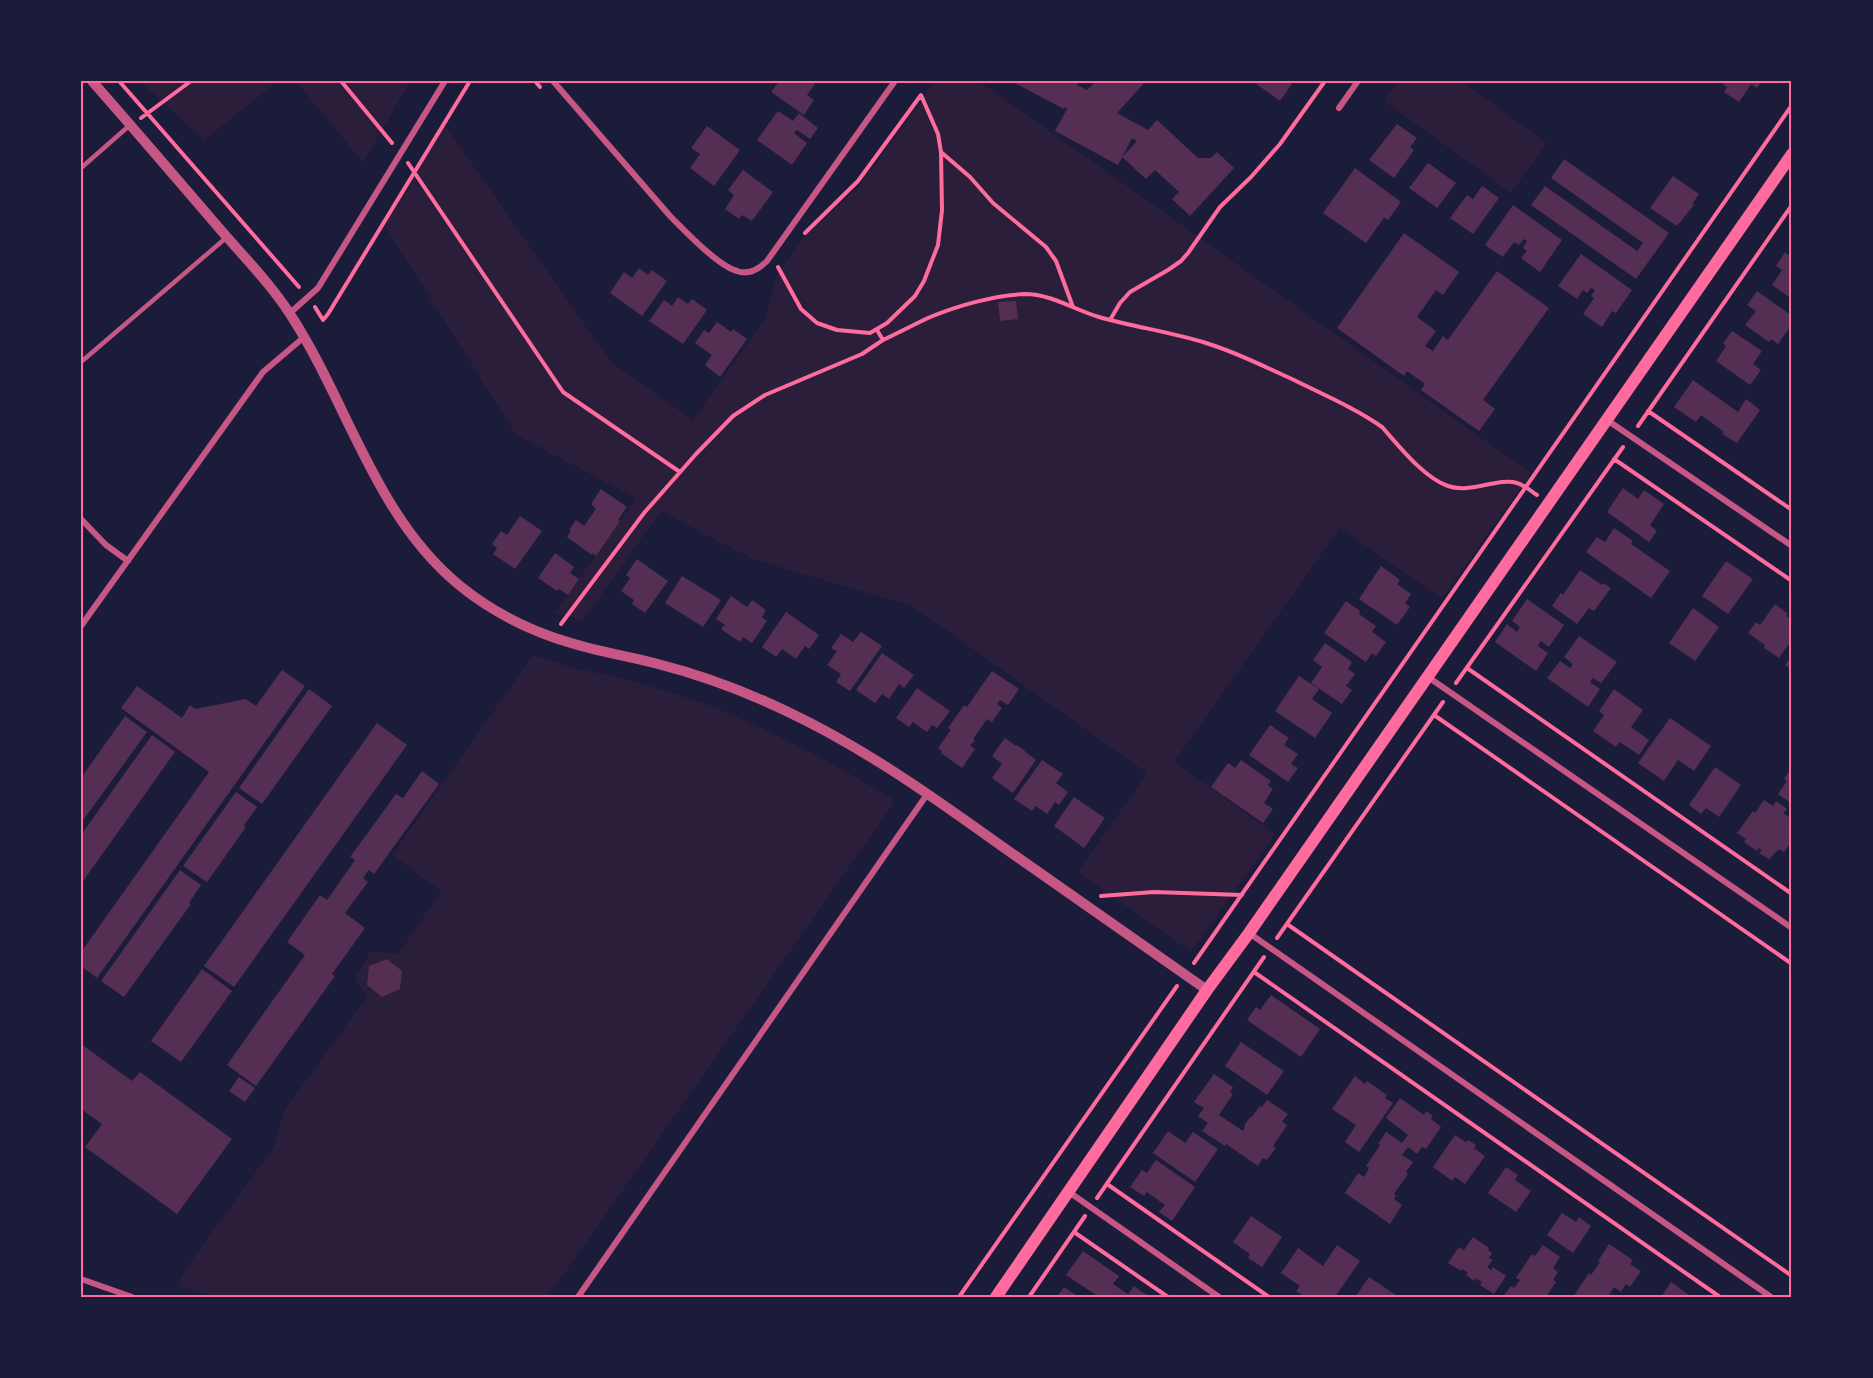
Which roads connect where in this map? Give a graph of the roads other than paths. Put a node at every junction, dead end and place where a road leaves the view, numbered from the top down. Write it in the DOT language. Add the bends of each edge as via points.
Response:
graph roads {
  1 [pos="92,81"];
  2 [pos="445,81"];
  3 [pos="553,81"];
  4 [pos="895,81"];
  5 [pos="1358,81"];
  6 [pos="1339,108"];
  7 [pos="130,124"];
  8 [pos="1792,154"];
  9 [pos="81,168"];
  10 [pos="227,237"];
  11 [pos="290,313"];
  12 [pos="303,338"];
  13 [pos="81,362"];
  14 [pos="1607,420"];
  15 [pos="81,519"];
  16 [pos="1792,546"];
  17 [pos="128,561"];
  18 [pos="81,626"];
  19 [pos="1428,677"];
  20 [pos="928,794"];
  21 [pos="1792,928"];
  22 [pos="1249,933"];
  23 [pos="1207,990"];
  24 [pos="1069,1192"];
  25 [pos="81,1281"];
  26 [pos="132,1297"];
  27 [pos="578,1297"];
  28 [pos="996,1297"];
  29 [pos="1219,1297"];
  30 [pos="1771,1297"];
  1 -- 7 [label="street"];
  2 -- 11 [label="street" via="318,288"];
  3 -- 4 [label="street" via="670,216 727,267 743,273 767,261"];
  5 -- 6 [label="street"];
  7 -- 9 [label="lane"];
  7 -- 10 [label="street"];
  8 -- 14 [label="main road"];
  10 -- 11 [label="street"];
  10 -- 13 [label="lane"];
  11 -- 12 [label="street"];
  12 -- 17 [label="street" via="262,372"];
  12 -- 20 [label="street" via="404,525 458,584 494,610 553,637 703,677 781,708 856,747"];
  14 -- 16 [label="street"];
  14 -- 19 [label="main road"];
  15 -- 17 [label="street"];
  17 -- 18 [label="street"];
  19 -- 21 [label="street"];
  19 -- 22 [label="main road"];
  20 -- 23 [label="street"];
  20 -- 27 [label="street"];
  22 -- 23 [label="main road"];
  22 -- 30 [label="street"];
  23 -- 24 [label="main road"];
  24 -- 28 [label="main road"];
  24 -- 29 [label="street"];
  25 -- 26 [label="street"];
}
